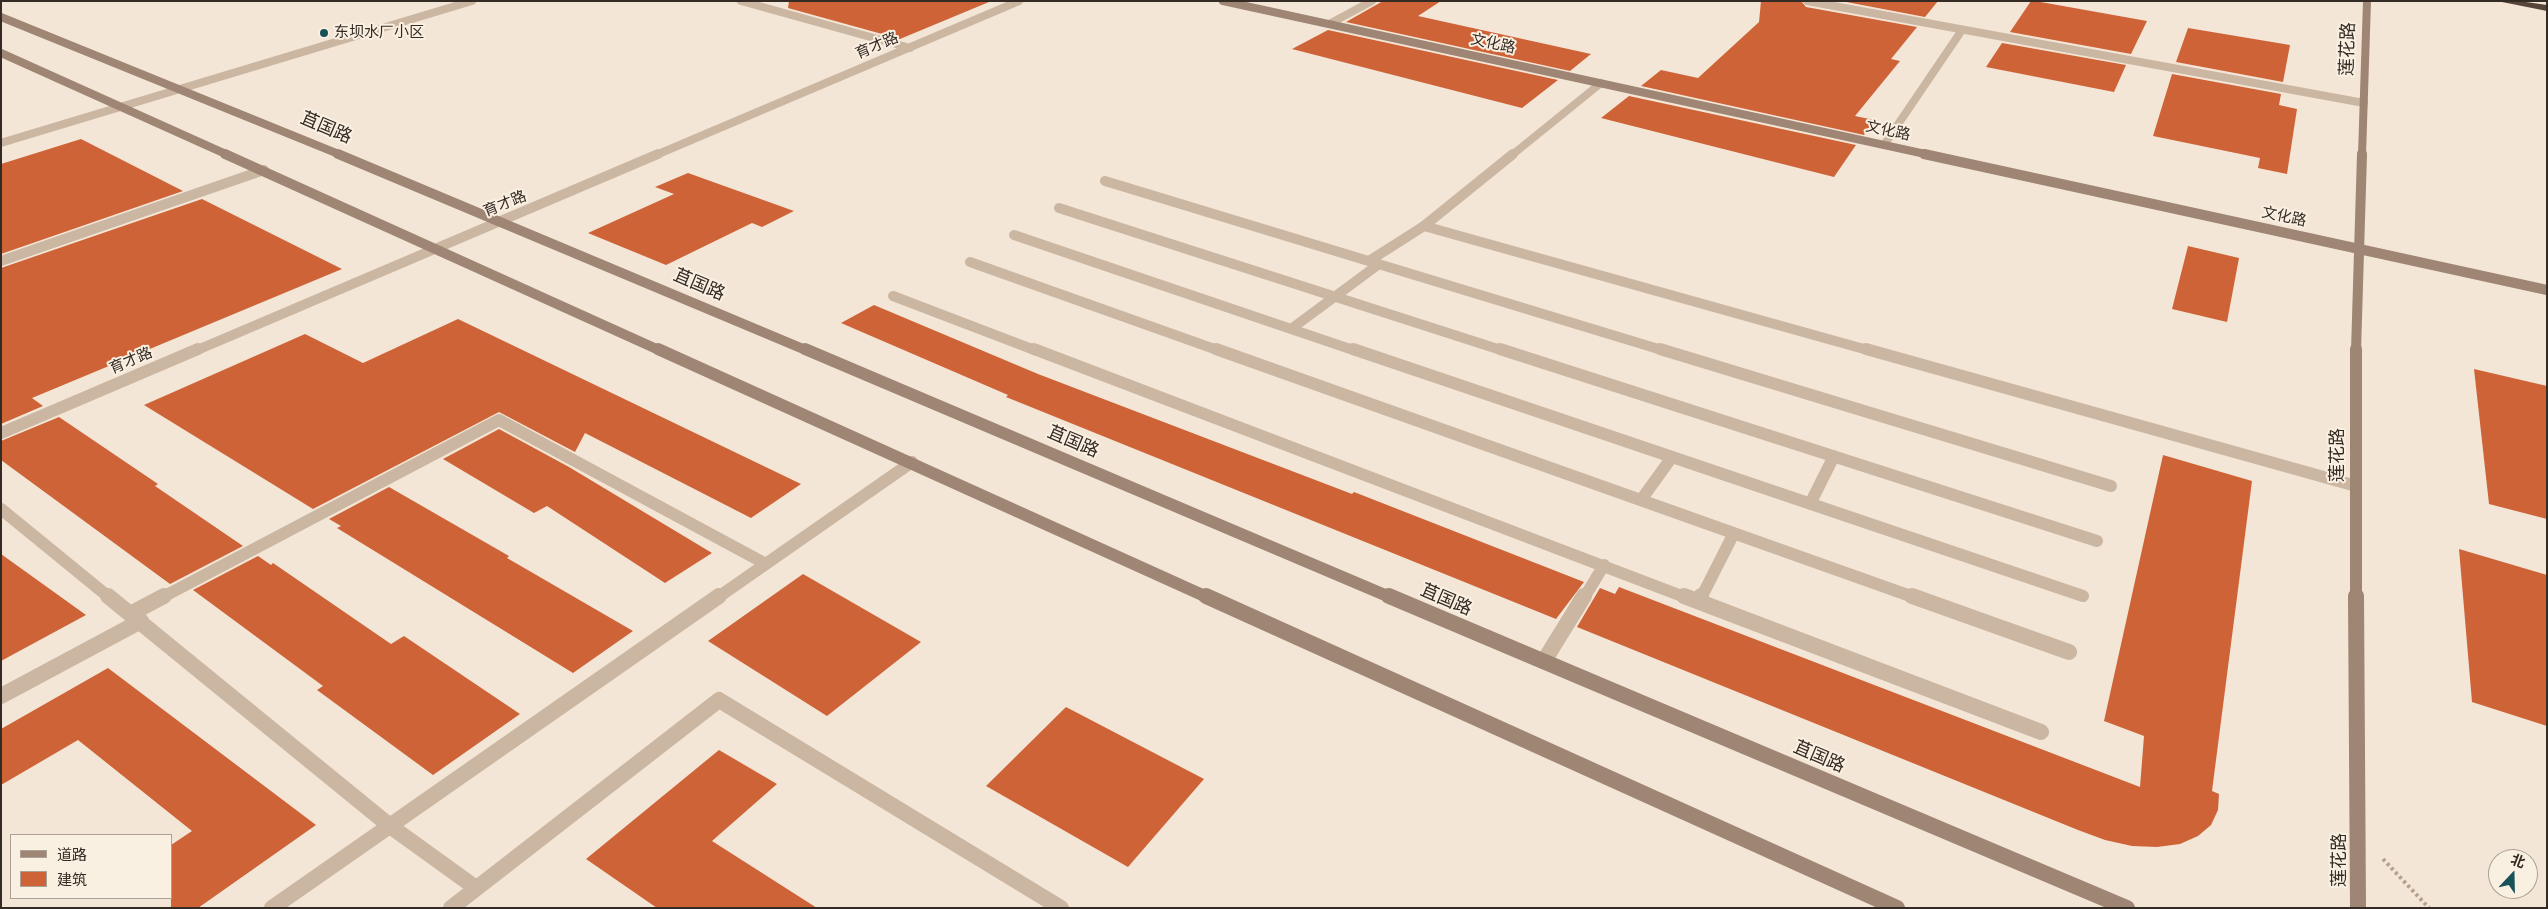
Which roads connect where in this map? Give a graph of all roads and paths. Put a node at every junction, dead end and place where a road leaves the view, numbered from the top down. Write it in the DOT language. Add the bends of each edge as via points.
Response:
graph roads {
  1 [pos="472,1"];
  2 [pos="741,1"];
  3 [pos="1020,1"];
  4 [pos="1223,1"];
  5 [pos="1372,1"];
  6 [pos="1807,1"];
  7 [pos="2367,1"];
  8 [pos="2502,1"];
  9 [pos="2547,8"];
  10 [pos="1,17"];
  11 [pos="1331,23"];
  12 [pos="1962,30"];
  13 [pos="910,48"];
  14 [pos="1,52"];
  15 [pos="1601,83"];
  16 [pos="184,90"];
  17 [pos="2364,104"];
  18 [pos="122,106"];
  19 [pos="1,143"];
  20 [pos="1884,145"];
  21 [pos="264,170"];
  22 [pos="1105,181"];
  23 [pos="1059,208"];
  24 [pos="502,222"];
  25 [pos="1424,226"];
  26 [pos="1014,235"];
  27 [pos="436,247"];
  28 [pos="2360,248"];
  29 [pos="1,262"];
  30 [pos="970,262"];
  31 [pos="1374,263"];
  32 [pos="2547,290"];
  33 [pos="893,296"];
  34 [pos="1334,296"];
  35 [pos="1291,329"];
  36 [pos="1,433"];
  37 [pos="1834,456"];
  38 [pos="1672,457"];
  39 [pos="912,462"];
  40 [pos="2111,486"];
  41 [pos="2356,486"];
  42 [pos="1641,500"];
  43 [pos="1810,504"];
  44 [pos="1,509"];
  45 [pos="1734,533"];
  46 [pos="2098,541"];
  47 [pos="766,564"];
  48 [pos="1604,565"];
  49 [pos="2083,596"];
  50 [pos="1699,601"];
  51 [pos="136,617"];
  52 [pos="2069,652"];
  53 [pos="1544,662"];
  54 [pos="1,696"];
  55 [pos="2041,732"];
  56 [pos="390,826"];
  57 [pos="2357,832"];
  58 [pos="476,888"];
  59 [pos="272,908"];
  60 [pos="451,908"];
  61 [pos="1061,908"];
  62 [pos="1897,908"];
  63 [pos="2127,908"];
  64 [pos="2358,908"];
  65 [pos="2429,908"];
  1 -- 16 [label="street"];
  2 -- 13 [label="street"];
  3 -- 13 [label="street, 育才路"];
  4 -- 11 [label="main road, 文化路"];
  5 -- 11 [label="street"];
  6 -- 12 [label="street"];
  7 -- 17 [label="main road, 莲花路"];
  8 -- 9 [label="highway"];
  10 -- 16 [label="main road, 苴国路"];
  11 -- 15 [label="main road, 文化路"];
  12 -- 17 [label="street"];
  12 -- 20 [label="street"];
  13 -- 24 [label="street, 育才路"];
  14 -- 18 [label="main road"];
  15 -- 20 [label="main road, 文化路"];
  15 -- 25 [label="street"];
  16 -- 18 [label="street"];
  16 -- 24 [label="main road, 苴国路"];
  17 -- 28 [label="main road, 莲花路"];
  18 -- 19 [label="street"];
  18 -- 21 [label="main road"];
  20 -- 28 [label="main road, 文化路"];
  21 -- 27 [label="main road"];
  21 -- 29 [label="street"];
  22 -- 31 [label="street"];
  23 -- 34 [label="street"];
  24 -- 27 [label="street, 育才路"];
  24 -- 53 [label="main road, 苴国路"];
  25 -- 31 [label="street"];
  25 -- 41 [label="street"];
  26 -- 35 [label="street"];
  27 -- 36 [label="street, 育才路"];
  27 -- 39 [label="main road"];
  28 -- 32 [label="main road, 文化路"];
  28 -- 41 [label="main road, 莲花路"];
  30 -- 42 [label="street"];
  31 -- 34 [label="street"];
  31 -- 40 [label="street"];
  33 -- 48 [label="street"];
  34 -- 35 [label="street"];
  34 -- 37 [label="street"];
  35 -- 38 [label="street"];
  37 -- 43 [label="street"];
  37 -- 46 [label="street"];
  38 -- 42 [label="street"];
  38 -- 43 [label="street"];
  39 -- 47 [label="street"];
  39 -- 62 [label="main road"];
  41 -- 57 [label="main road, 莲花路"];
  42 -- 45 [label="street"];
  43 -- 49 [label="street"];
  44 -- 51 [label="street"];
  45 -- 50 [label="street"];
  45 -- 52 [label="street"];
  47 -- 51 [label="street" via="500,420"];
  47 -- 56 [label="street"];
  48 -- 50 [label="street"];
  48 -- 53 [label="street"];
  50 -- 55 [label="street"];
  51 -- 54 [label="street"];
  51 -- 56 [label="street"];
  53 -- 63 [label="main road, 苴国路"];
  56 -- 58 [label="street"];
  56 -- 59 [label="street"];
  57 -- 64 [label="main road, 莲花路"];
  57 -- 65 [label="path"];
  58 -- 60 [label="street"];
  58 -- 61 [label="street" via="719,700"];
}
